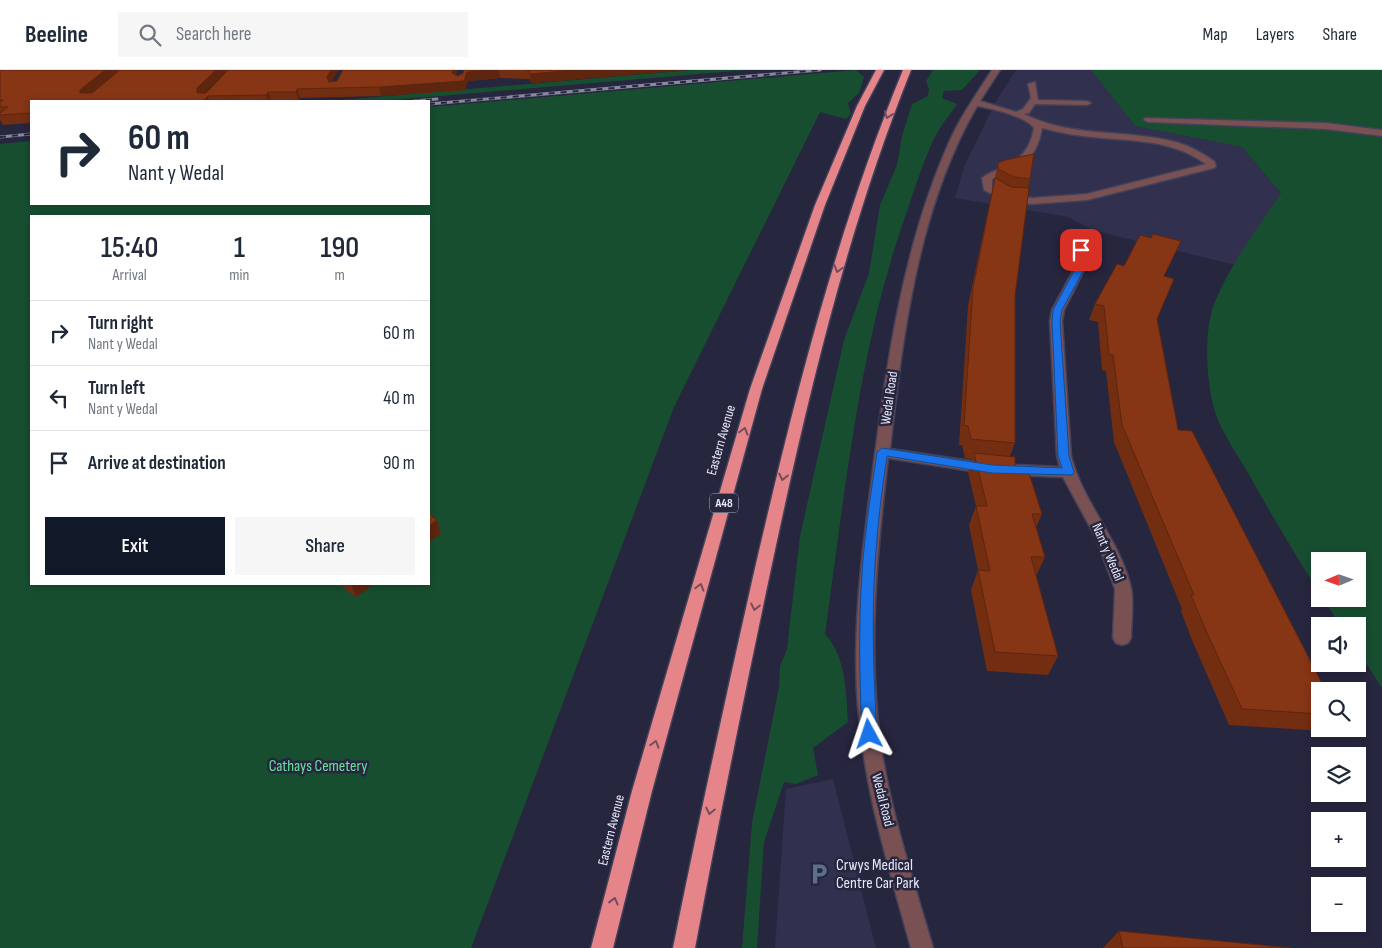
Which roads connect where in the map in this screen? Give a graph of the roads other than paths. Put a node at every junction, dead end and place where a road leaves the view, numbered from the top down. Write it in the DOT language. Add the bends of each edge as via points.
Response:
graph roads {
  1 [pos="880,70"];
  2 [pos="907,70"];
  3 [pos="996,70"];
  4 [pos="1032,84"];
  5 [pos="1031,102"];
  6 [pos="975,103"];
  7 [pos="1087,103"];
  8 [pos="1016,114"];
  9 [pos="1148,120"];
  10 [pos="1382,133"];
  11 [pos="1081,250"];
  12 [pos="882,452"];
  13 [pos="1068,472"];
  14 [pos="1122,638"];
  15 [pos="602,948"];
  16 [pos="684,948"];
  17 [pos="922,948"];
  15 -- 1 [label="highway, Eastern Avenue / A48, one-way" via="642,791 756,389 820,205 861,106"];
  2 -- 16 [label="highway, one-way" via="854,213 801,395 710,809"];
  3 -- 6 [label="street, Wedal Road"];
  4 -- 5 [label="street" via="1035,98"];
  5 -- 7 [label="street"];
  5 -- 8 [label="street" via="1026,111"];
  6 -- 8 [label="street" via="994,105"];
  6 -- 12 [label="street, Wedal Road" via="953,144 916,252 893,369"];
  8 -- 8 [label="street" via="1035,123 1038,137 1035,147 1025,159 987,178 987,188 1007,199 1032,201 1087,196 1210,166 1211,163 1175,144 1054,128"];
  9 -- 10 [label="street" via="1289,124"];
  11 -- 13 [label="street, Nant y Wedal" via="1084,260 1058,310 1056,321 1064,456"];
  12 -- 13 [label="street" via="992,469"];
  12 -- 17 [label="street, Wedal Road" via="867,601 867,715 878,785"];
  13 -- 14 [label="street, Nant y Wedal" via="1104,538 1123,589"];
}
